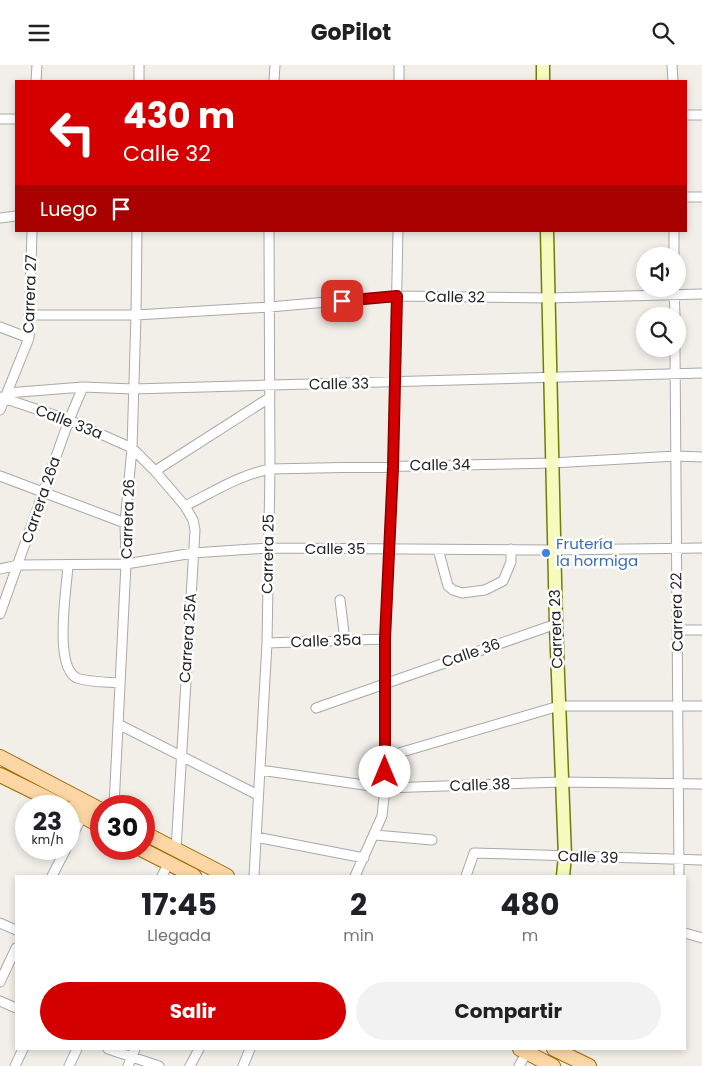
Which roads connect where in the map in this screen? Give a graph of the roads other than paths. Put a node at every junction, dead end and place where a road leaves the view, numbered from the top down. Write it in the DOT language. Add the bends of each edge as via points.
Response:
graph roads {
  1 [pos="37,65"];
  2 [pos="139,65"];
  3 [pos="275,65"];
  4 [pos="399,65"];
  5 [pos="543,65"];
  6 [pos="672,65"];
  7 [pos="36,80"];
  8 [pos="139,80"];
  9 [pos="274,80"];
  10 [pos="399,80"];
  11 [pos="543,80"];
  12 [pos="672,80"];
  13 [pos="687,115"];
  14 [pos="702,115"];
  15 [pos="0,119"];
  16 [pos="15,119"];
  17 [pos="687,197"];
  18 [pos="702,197"];
  19 [pos="15,216"];
  20 [pos="0,218"];
  21 [pos="32,232"];
  22 [pos="137,232"];
  23 [pos="269,232"];
  24 [pos="398,232"];
  25 [pos="547,232"];
  26 [pos="674,232"];
  27 [pos="674,247"];
  28 [pos="686,293"];
  29 [pos="636,294"];
  30 [pos="702,294"];
  31 [pos="397,296"];
  32 [pos="549,298"];
  33 [pos="269,307"];
  34 [pos="29,315"];
  35 [pos="136,315"];
  36 [pos="0,327"];
  37 [pos="28,338"];
  38 [pos="675,357"];
  39 [pos="702,373"];
  40 [pos="675,374"];
  41 [pos="550,377"];
  42 [pos="394,383"];
  43 [pos="269,386"];
  44 [pos="82,387"];
  45 [pos="134,389"];
  46 [pos="4,396"];
  47 [pos="269,398"];
  48 [pos="0,411"];
  49 [pos="69,421"];
  50 [pos="132,448"];
  51 [pos="676,456"];
  52 [pos="702,457"];
  53 [pos="552,463"];
  54 [pos="393,467"];
  55 [pos="270,469"];
  56 [pos="154,471"];
  57 [pos="0,476"];
  58 [pos="44,493"];
  59 [pos="186,506"];
  60 [pos="125,523"];
  61 [pos="268,548"];
  62 [pos="702,548"];
  63 [pos="390,549"];
  64 [pos="438,549"];
  65 [pos="511,549"];
  66 [pos="677,549"];
  67 [pos="554,550"];
  68 [pos="193,553"];
  69 [pos="126,564"];
  70 [pos="18,565"];
  71 [pos="68,565"];
  72 [pos="0,569"];
  73 [pos="340,600"];
  74 [pos="0,614"];
  75 [pos="556,624"];
  76 [pos="677,630"];
  77 [pos="702,630"];
  78 [pos="385,639"];
  79 [pos="345,641"];
  80 [pos="267,643"];
  81 [pos="120,683"];
  82 [pos="385,683"];
  83 [pos="678,706"];
  84 [pos="702,706"];
  85 [pos="559,707"];
  86 [pos="316,708"];
  87 [pos="118,724"];
  88 [pos="180,756"];
  89 [pos="0,757"];
  90 [pos="385,757"];
  91 [pos="260,770"];
  92 [pos="0,775"];
  93 [pos="562,782"];
  94 [pos="679,784"];
  95 [pos="702,785"];
  96 [pos="385,788"];
  97 [pos="41,795"];
  98 [pos="115,795"];
  99 [pos="258,795"];
  100 [pos="90,804"];
  101 [pos="82,816"];
  102 [pos="80,820"];
  103 [pos="90,820"];
  104 [pos="375,835"];
  105 [pos="256,837"];
  106 [pos="155,839"];
  107 [pos="432,840"];
  108 [pos="176,850"];
  109 [pos="565,856"];
  110 [pos="364,858"];
  111 [pos="60,860"];
  112 [pos="154,860"];
  113 [pos="679,860"];
  114 [pos="702,860"];
  115 [pos="165,870"];
  116 [pos="53,875"];
  117 [pos="189,875"];
  118 [pos="225,875"];
  119 [pos="254,875"];
  120 [pos="356,875"];
  121 [pos="466,875"];
  122 [pos="563,875"];
  123 [pos="679,875"];
  124 [pos="0,923"];
  125 [pos="15,930"];
  126 [pos="686,933"];
  127 [pos="702,938"];
  128 [pos="15,950"];
  129 [pos="0,981"];
  130 [pos="0,1001"];
  131 [pos="15,1008"];
  132 [pos="23,1050"];
  133 [pos="77,1050"];
  134 [pos="111,1050"];
  135 [pos="198,1050"];
  136 [pos="250,1050"];
  137 [pos="526,1050"];
  138 [pos="556,1050"];
  139 [pos="131,1057"];
  140 [pos="15,1066"];
  141 [pos="70,1066"];
  142 [pos="159,1066"];
  143 [pos="190,1066"];
  144 [pos="243,1066"];
  145 [pos="519,1066"];
  146 [pos="553,1066"];
  147 [pos="589,1066"];
  1 -- 7 [label="street"];
  2 -- 8 [label="street"];
  3 -- 9 [label="street"];
  4 -- 10 [label="street"];
  5 -- 11 [label="street"];
  6 -- 12 [label="street"];
  13 -- 14 [label="street"];
  15 -- 16 [label="street"];
  17 -- 18 [label="street"];
  19 -- 20 [label="street"];
  21 -- 34 [label="street, Carrera 27"];
  22 -- 35 [label="street, Carrera 26"];
  23 -- 33 [label="street, Carrera 25"];
  24 -- 31 [label="street"];
  25 -- 32 [label="street, Carrera 23"];
  26 -- 27 [label="street"];
  28 -- 30 [label="street, Calle 32"];
  29 -- 32 [label="street, Calle 32"];
  31 -- 32 [label="street, Calle 32"];
  31 -- 33 [label="street, Calle 32"];
  31 -- 42 [label="street"];
  32 -- 41 [label="street, Carrera 23"];
  33 -- 35 [label="street, Calle 32"];
  33 -- 43 [label="street, Carrera 25"];
  34 -- 35 [label="street, Calle 32"];
  34 -- 37 [label="street, Carrera 27"];
  35 -- 45 [label="street, Carrera 26"];
  36 -- 37 [label="street"];
  37 -- 46 [label="street, Carrera 27"];
  38 -- 40 [label="street, Carrera 22"];
  39 -- 40 [label="street, Calle 33"];
  40 -- 41 [label="street, Calle 33"];
  40 -- 51 [label="street, Carrera 22"];
  41 -- 42 [label="street, Calle 33"];
  41 -- 53 [label="street, Carrera 23"];
  42 -- 43 [label="street, Calle 33"];
  42 -- 54 [label="street"];
  43 -- 45 [label="street, Calle 33"];
  43 -- 47 [label="street, Carrera 25"];
  44 -- 45 [label="street, Calle 33"];
  44 -- 46 [label="street, Calle 33"];
  44 -- 49 [label="street, Carrera 26a"];
  45 -- 50 [label="street, Carrera 26"];
  46 -- 48 [label="street, Carrera 27"];
  46 -- 49 [label="street, Calle 33a"];
  47 -- 55 [label="street, Carrera 25"];
  47 -- 56 [label="street"];
  49 -- 50 [label="street, Calle 33a"];
  49 -- 58 [label="street, Carrera 26a"];
  50 -- 56 [label="street, Carrera 25A"];
  50 -- 60 [label="street, Carrera 26"];
  51 -- 52 [label="street, Calle 34"];
  51 -- 53 [label="street, Calle 34"];
  51 -- 66 [label="street, Carrera 22"];
  53 -- 54 [label="street, Calle 34"];
  53 -- 67 [label="street, Carrera 23"];
  54 -- 55 [label="street, Calle 34"];
  54 -- 63 [label="street"];
  55 -- 59 [label="street, Calle 34" via="238,478"];
  55 -- 61 [label="street, Carrera 25"];
  56 -- 59 [label="street, Carrera 25A"];
  57 -- 58 [label="street"];
  58 -- 60 [label="street"];
  58 -- 70 [label="street, Carrera 26a"];
  59 -- 68 [label="street, Carrera 25A" via="195,530"];
  60 -- 69 [label="street, Carrera 26"];
  61 -- 63 [label="street, Calle 35"];
  61 -- 68 [label="street, Calle 35"];
  61 -- 80 [label="street, Carrera 25"];
  62 -- 66 [label="street, Calle 35"];
  63 -- 64 [label="street, Calle 35"];
  63 -- 78 [label="street"];
  64 -- 65 [label="street, Calle 35"];
  64 -- 65 [label="street" via="448,586 462,593 485,590 503,581 511,563"];
  65 -- 67 [label="street, Calle 35"];
  66 -- 67 [label="street, Calle 35"];
  66 -- 76 [label="street, Carrera 22"];
  67 -- 75 [label="street, Carrera 23"];
  68 -- 69 [label="street, Calle 35"];
  68 -- 88 [label="street, Carrera 25A"];
  69 -- 71 [label="street, Calle 35"];
  69 -- 81 [label="street, Carrera 26"];
  70 -- 71 [label="street, Calle 35"];
  70 -- 72 [label="street, Calle 35"];
  70 -- 74 [label="street, Carrera 26a"];
  71 -- 81 [label="street" via="62,644 69,670 78,678"];
  73 -- 79 [label="street"];
  75 -- 82 [label="street, Calle 36"];
  75 -- 85 [label="street, Carrera 23"];
  76 -- 77 [label="street"];
  76 -- 83 [label="street, Carrera 22"];
  78 -- 79 [label="street, Calle 35a"];
  78 -- 82 [label="street"];
  79 -- 80 [label="street, Calle 35a"];
  80 -- 91 [label="street, Carrera 25"];
  81 -- 87 [label="street, Carrera 26"];
  82 -- 86 [label="street, Calle 36"];
  82 -- 90 [label="street"];
  83 -- 84 [label="street"];
  83 -- 85 [label="street"];
  83 -- 94 [label="street, Carrera 22"];
  85 -- 90 [label="street"];
  85 -- 93 [label="street, Carrera 23"];
  87 -- 88 [label="street"];
  87 -- 98 [label="street, Carrera 26"];
  88 -- 99 [label="street"];
  88 -- 108 [label="street, Carrera 25A"];
  89 -- 100 [label="main road"];
  90 -- 96 [label="street"];
  91 -- 96 [label="street, Calle 38"];
  91 -- 99 [label="street, Carrera 25"];
  92 -- 97 [label="main road"];
  93 -- 94 [label="street, Calle 38"];
  93 -- 96 [label="street, Calle 38"];
  93 -- 109 [label="street, Carrera 23"];
  94 -- 95 [label="street, Calle 38"];
  94 -- 113 [label="street, Carrera 22"];
  96 -- 104 [label="street" via="382,816"];
  99 -- 105 [label="street, Carrera 25"];
  101 -- 102 [label="street"];
  101 -- 103 [label="main road"];
  104 -- 107 [label="street"];
  104 -- 110 [label="street"];
  105 -- 110 [label="street"];
  105 -- 119 [label="street, Carrera 25"];
  106 -- 108 [label="main road"];
  108 -- 118 [label="main road"];
  109 -- 113 [label="street, Calle 39"];
  109 -- 121 [label="street, Calle 39" via="474,853"];
  109 -- 122 [label="street, Carrera 23"];
  110 -- 120 [label="street"];
  111 -- 116 [label="street"];
  112 -- 115 [label="main road"];
  113 -- 114 [label="street, Calle 39"];
  113 -- 123 [label="street, Carrera 22"];
  115 -- 117 [label="main road"];
  124 -- 125 [label="street"];
  126 -- 127 [label="street"];
  128 -- 129 [label="street"];
  130 -- 131 [label="street"];
  132 -- 140 [label="street"];
  133 -- 141 [label="street"];
  134 -- 139 [label="street"];
  135 -- 143 [label="street"];
  136 -- 144 [label="street"];
  137 -- 145 [label="street"];
  137 -- 146 [label="main road"];
  138 -- 147 [label="main road"];
  139 -- 142 [label="street"];
}
